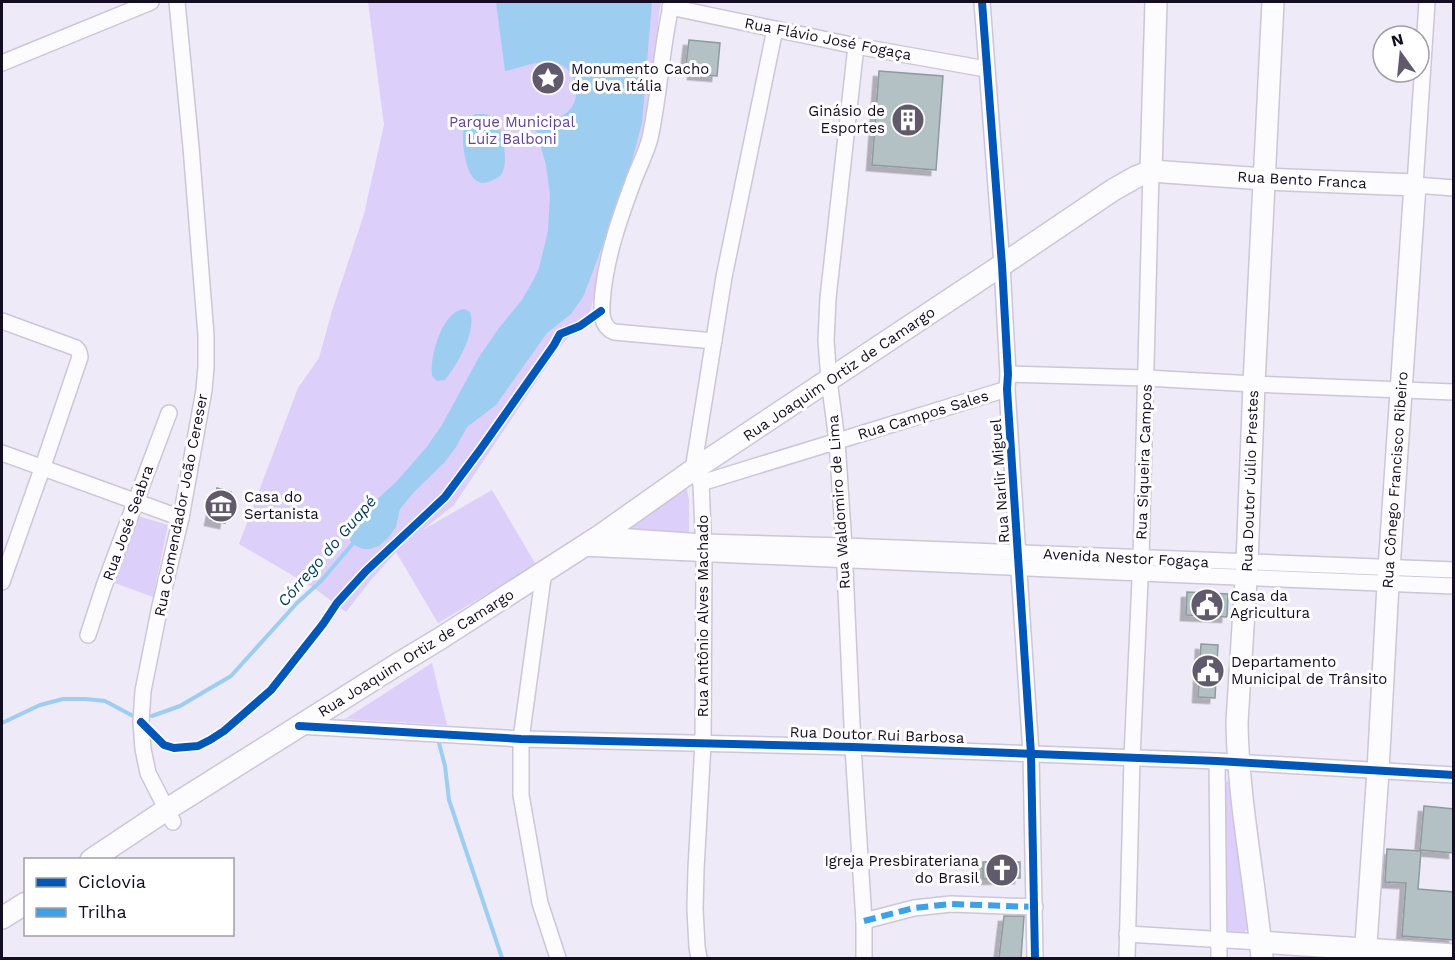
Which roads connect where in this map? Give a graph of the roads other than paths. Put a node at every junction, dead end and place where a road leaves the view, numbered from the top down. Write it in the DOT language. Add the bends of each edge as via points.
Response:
graph roads {
  1 [pos="177,2"];
  2 [pos="982,2"];
  3 [pos="1156,2"];
  4 [pos="1273,2"];
  5 [pos="1426,2"];
  6 [pos="144,3"];
  7 [pos="671,4"];
  8 [pos="775,29"];
  9 [pos="856,46"];
  10 [pos="2,63"];
  11 [pos="986,69"];
  12 [pos="1151,171"];
  13 [pos="1264,179"];
  14 [pos="1415,185"];
  15 [pos="1454,188"];
  16 [pos="1002,265"];
  17 [pos="2,321"];
  18 [pos="714,341"];
  19 [pos="1146,378"];
  20 [pos="829,380"];
  21 [pos="1007,381"];
  22 [pos="1254,384"];
  23 [pos="1401,389"];
  24 [pos="1454,392"];
  25 [pos="169,413"];
  26 [pos="837,441"];
  27 [pos="2,453"];
  28 [pos="42,469"];
  29 [pos="697,476"];
  30 [pos="135,501"];
  31 [pos="181,518"];
  32 [pos="601,535"];
  33 [pos="581,548"];
  34 [pos="703,548"];
  35 [pos="844,552"];
  36 [pos="1019,560"];
  37 [pos="1141,566"];
  38 [pos="1246,570"];
  39 [pos="1454,570"];
  40 [pos="536,576"];
  41 [pos="1389,576"];
  42 [pos="2,582"];
  43 [pos="1454,586"];
  44 [pos="88,635"];
  45 [pos="299,726"];
  46 [pos="323,728"];
  47 [pos="521,739"];
  48 [pos="704,743"];
  49 [pos="853,747"];
  50 [pos="1031,754"];
  51 [pos="1132,758"];
  52 [pos="1217,761"];
  53 [pos="1239,762"];
  54 [pos="1378,771"];
  55 [pos="1454,775"];
  56 [pos="170,816"];
  57 [pos="95,858"];
  58 [pos="118,858"];
  59 [pos="24,904"];
  60 [pos="1035,907"];
  61 [pos="2,918"];
  62 [pos="24,919"];
  63 [pos="864,921"];
  64 [pos="2,933"];
  65 [pos="1127,934"];
  66 [pos="1218,939"];
  67 [pos="1261,950"];
  68 [pos="1365,954"];
  69 [pos="1454,955"];
  70 [pos="558,958"];
  71 [pos="699,958"];
  72 [pos="864,958"];
  73 [pos="1035,958"];
  74 [pos="1127,958"];
  75 [pos="1219,958"];
  1 -- 31 [label="street, Rua Comendador João Cereser" via="207,367"];
  2 -- 11 [label="street, Rua Narlir Miguel"];
  3 -- 12 [label="main road, Rua Siqueira Campos"];
  4 -- 13 [label="main road, Rua Doutor Júlio Prestes"];
  5 -- 14 [label="street, Rua Cônego Francisco Ribeiro"];
  6 -- 10 [label="street"];
  7 -- 8 [label="street, Rua Flávio José Fogaça"];
  7 -- 18 [label="street" via="656,108 648,142 613,238 601,311 607,329 614,332"];
  8 -- 9 [label="street, Rua Flávio José Fogaça"];
  8 -- 18 [label="street, Rua Antônio Alves Machado"];
  9 -- 11 [label="street, Rua Flávio José Fogaça"];
  9 -- 20 [label="street, Rua Waldomiro de Lima" via="828,297"];
  11 -- 16 [label="street, Rua Narlir Miguel"];
  12 -- 13 [label="main road, Rua Bento Franca"];
  12 -- 16 [label="main road, Rua Joaquim Ortiz de Camargo" via="1113,190"];
  12 -- 19 [label="street, Rua Siqueira Campos"];
  13 -- 14 [label="main road, Rua Bento Franca"];
  13 -- 22 [label="main road, Rua Doutor Júlio Prestes"];
  14 -- 15 [label="street, Rua Bento Franca"];
  14 -- 23 [label="main road, Rua Cônego Francisco Ribeiro"];
  16 -- 20 [label="main road, Rua Joaquim Ortiz de Camargo"];
  16 -- 21 [label="street, Rua Narlir Miguel"];
  17 -- 28 [label="street" via="80,352"];
  18 -- 29 [label="street, Rua Antônio Alves Machado"];
  19 -- 21 [label="street, Rua Campos Sales"];
  19 -- 22 [label="street, Rua Campos Sales"];
  19 -- 37 [label="street, Rua Siqueira Campos"];
  20 -- 26 [label="street, Rua Waldomiro de Lima"];
  20 -- 29 [label="main road, Rua Joaquim Ortiz de Camargo"];
  21 -- 26 [label="street, Rua Campos Sales"];
  21 -- 36 [label="street, Rua Narlir Miguel"];
  22 -- 23 [label="street, Rua Campos Sales"];
  22 -- 38 [label="main road, Rua Doutor Júlio Prestes"];
  23 -- 24 [label="street, Rua Campos Sales"];
  23 -- 41 [label="main road, Rua Cônego Francisco Ribeiro"];
  25 -- 30 [label="street, Rua José Seabra"];
  26 -- 29 [label="street, Rua Campos Sales"];
  26 -- 35 [label="street, Rua Waldomiro de Lima"];
  27 -- 28 [label="street"];
  28 -- 30 [label="street"];
  28 -- 42 [label="street"];
  29 -- 32 [label="main road, Rua Joaquim Ortiz de Camargo"];
  29 -- 34 [label="street, Rua Antônio Alves Machado"];
  30 -- 31 [label="street"];
  30 -- 44 [label="street, Rua José Seabra"];
  31 -- 56 [label="street, Rua Comendador João Cereser" via="143,690 141,722 148,773"];
  32 -- 33 [label="main road, Rua Joaquim Ortiz de Camargo"];
  32 -- 34 [label="street, Avenida Nestor Fogaça"];
  33 -- 34 [label="street, Avenida Nestor Fogaça"];
  33 -- 40 [label="main road, Rua Joaquim Ortiz de Camargo"];
  34 -- 35 [label="street, Avenida Nestor Fogaça"];
  34 -- 48 [label="street, Rua Antônio Alves Machado"];
  35 -- 36 [label="street, Avenida Nestor Fogaça"];
  35 -- 49 [label="street, Rua Waldomiro de Lima"];
  36 -- 37 [label="street, Avenida Nestor Fogaça"];
  36 -- 50 [label="street, Rua Narlir Miguel"];
  37 -- 38 [label="street, Avenida Nestor Fogaça"];
  37 -- 51 [label="street, Rua Siqueira Campos"];
  38 -- 41 [label="street, Avenida Nestor Fogaça"];
  38 -- 53 [label="main road, Rua Doutor Júlio Prestes" via="1237,722"];
  39 -- 41 [label="street, Avenida Nestor Fogaça"];
  40 -- 45 [label="main road, Rua Joaquim Ortiz de Camargo"];
  40 -- 46 [label="main road, Rua Joaquim Ortiz de Camargo" via="497,619"];
  40 -- 47 [label="street"];
  41 -- 43 [label="street, Avenida Nestor Fogaça"];
  41 -- 54 [label="main road, Rua Cônego Francisco Ribeiro"];
  45 -- 46 [label="street, Rua Doutor Rui Barbosa"];
  45 -- 56 [label="main road, Rua Joaquim Ortiz de Camargo"];
  46 -- 47 [label="street, Rua Doutor Rui Barbosa"];
  46 -- 56 [label="main road, Rua Joaquim Ortiz de Camargo"];
  47 -- 48 [label="street, Rua Doutor Rui Barbosa"];
  47 -- 70 [label="street" via="521,795 531,857 540,903"];
  48 -- 49 [label="street, Rua Doutor Rui Barbosa"];
  48 -- 71 [label="street, Rua Antônio Alves Machado" via="696,889"];
  49 -- 50 [label="street, Rua Doutor Rui Barbosa"];
  49 -- 63 [label="street, Rua Waldomiro de Lima"];
  50 -- 51 [label="street, Rua Doutor Rui Barbosa"];
  50 -- 60 [label="street, Rua Narlir Miguel"];
  51 -- 52 [label="street, Rua Doutor Rui Barbosa"];
  51 -- 65 [label="street, Rua Siqueira Campos"];
  52 -- 53 [label="street, Rua Doutor Rui Barbosa"];
  52 -- 66 [label="street"];
  53 -- 54 [label="street, Rua Doutor Rui Barbosa"];
  53 -- 67 [label="main road, Rua Doutor Júlio Prestes"];
  54 -- 55 [label="street, Rua Doutor Rui Barbosa"];
  54 -- 68 [label="main road, Rua Cônego Francisco Ribeiro"];
  56 -- 57 [label="main road, Rua Joaquim Ortiz de Camargo"];
  56 -- 58 [label="main road, Rua Joaquim Ortiz de Camargo"];
  59 -- 61 [label="main road"];
  60 -- 63 [label="street" via="951,904 914,908"];
  60 -- 73 [label="street, Rua Narlir Miguel"];
  62 -- 64 [label="main road"];
  63 -- 72 [label="street, Rua Waldomiro de Lima"];
  65 -- 66 [label="street"];
  65 -- 74 [label="street, Rua Siqueira Campos"];
  66 -- 67 [label="street"];
  66 -- 75 [label="street"];
  67 -- 68 [label="main road"];
  68 -- 69 [label="main road"];
}
